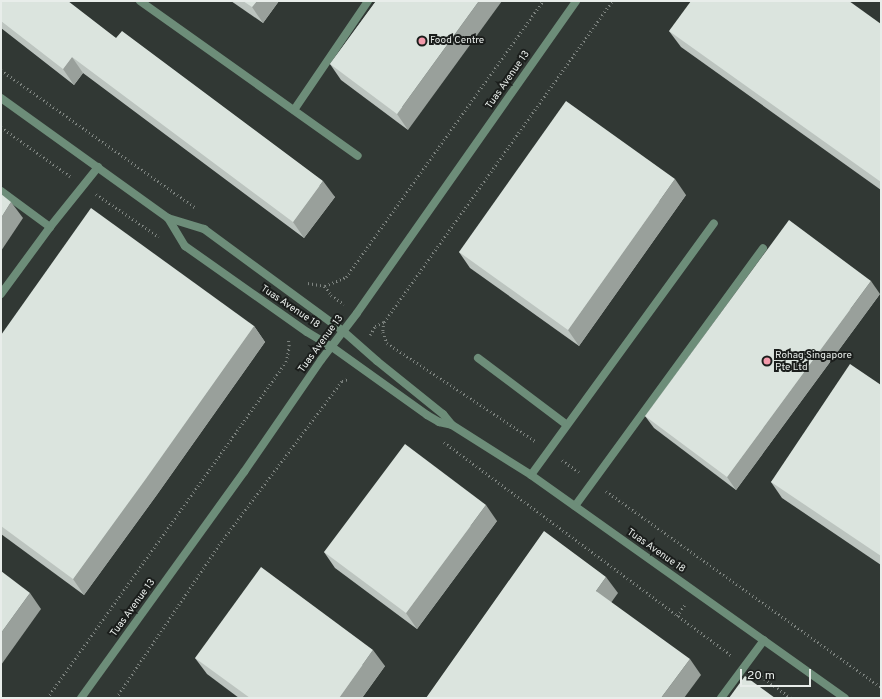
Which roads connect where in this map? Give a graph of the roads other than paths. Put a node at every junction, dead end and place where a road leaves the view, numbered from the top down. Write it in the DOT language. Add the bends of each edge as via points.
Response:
graph roads {
  1 [pos="140,1"];
  2 [pos="368,1"];
  3 [pos="576,1"];
  4 [pos="1,98"];
  5 [pos="294,110"];
  6 [pos="358,156"];
  7 [pos="98,167"];
  8 [pos="1,191"];
  9 [pos="168,218"];
  10 [pos="714,223"];
  11 [pos="50,227"];
  12 [pos="763,248"];
  13 [pos="1,294"];
  14 [pos="343,331"];
  15 [pos="332,346"];
  16 [pos="478,358"];
  17 [pos="452,425"];
  18 [pos="567,426"];
  19 [pos="531,475"];
  20 [pos="575,506"];
  21 [pos="764,640"];
  22 [pos="81,698"];
  23 [pos="721,698"];
  24 [pos="845,698"];
  1 -- 5 [label="street"];
  2 -- 5 [label="street"];
  3 -- 14 [label="street, Tuas Avenue 13"];
  4 -- 7 [label="street, Tuas Avenue 18"];
  5 -- 6 [label="street"];
  7 -- 9 [label="street, Tuas Avenue 18"];
  7 -- 11 [label="street"];
  8 -- 11 [label="street"];
  9 -- 14 [label="street, Tuas Avenue 18" via="204,229"];
  9 -- 15 [label="street, Tuas Avenue 18" via="185,246"];
  10 -- 18 [label="street"];
  11 -- 13 [label="street"];
  12 -- 20 [label="street"];
  14 -- 15 [label="street, Tuas Avenue 13"];
  14 -- 17 [label="street, Tuas Avenue 18" via="443,414"];
  15 -- 17 [label="street, Tuas Avenue 18" via="427,415 439,422"];
  15 -- 22 [label="street, Tuas Avenue 13"];
  16 -- 18 [label="street"];
  17 -- 19 [label="street, Tuas Avenue 18"];
  18 -- 19 [label="street"];
  19 -- 20 [label="street, Tuas Avenue 18"];
  20 -- 21 [label="street, Tuas Avenue 18"];
  21 -- 23 [label="street"];
  21 -- 24 [label="street, Tuas Avenue 18"];
}
